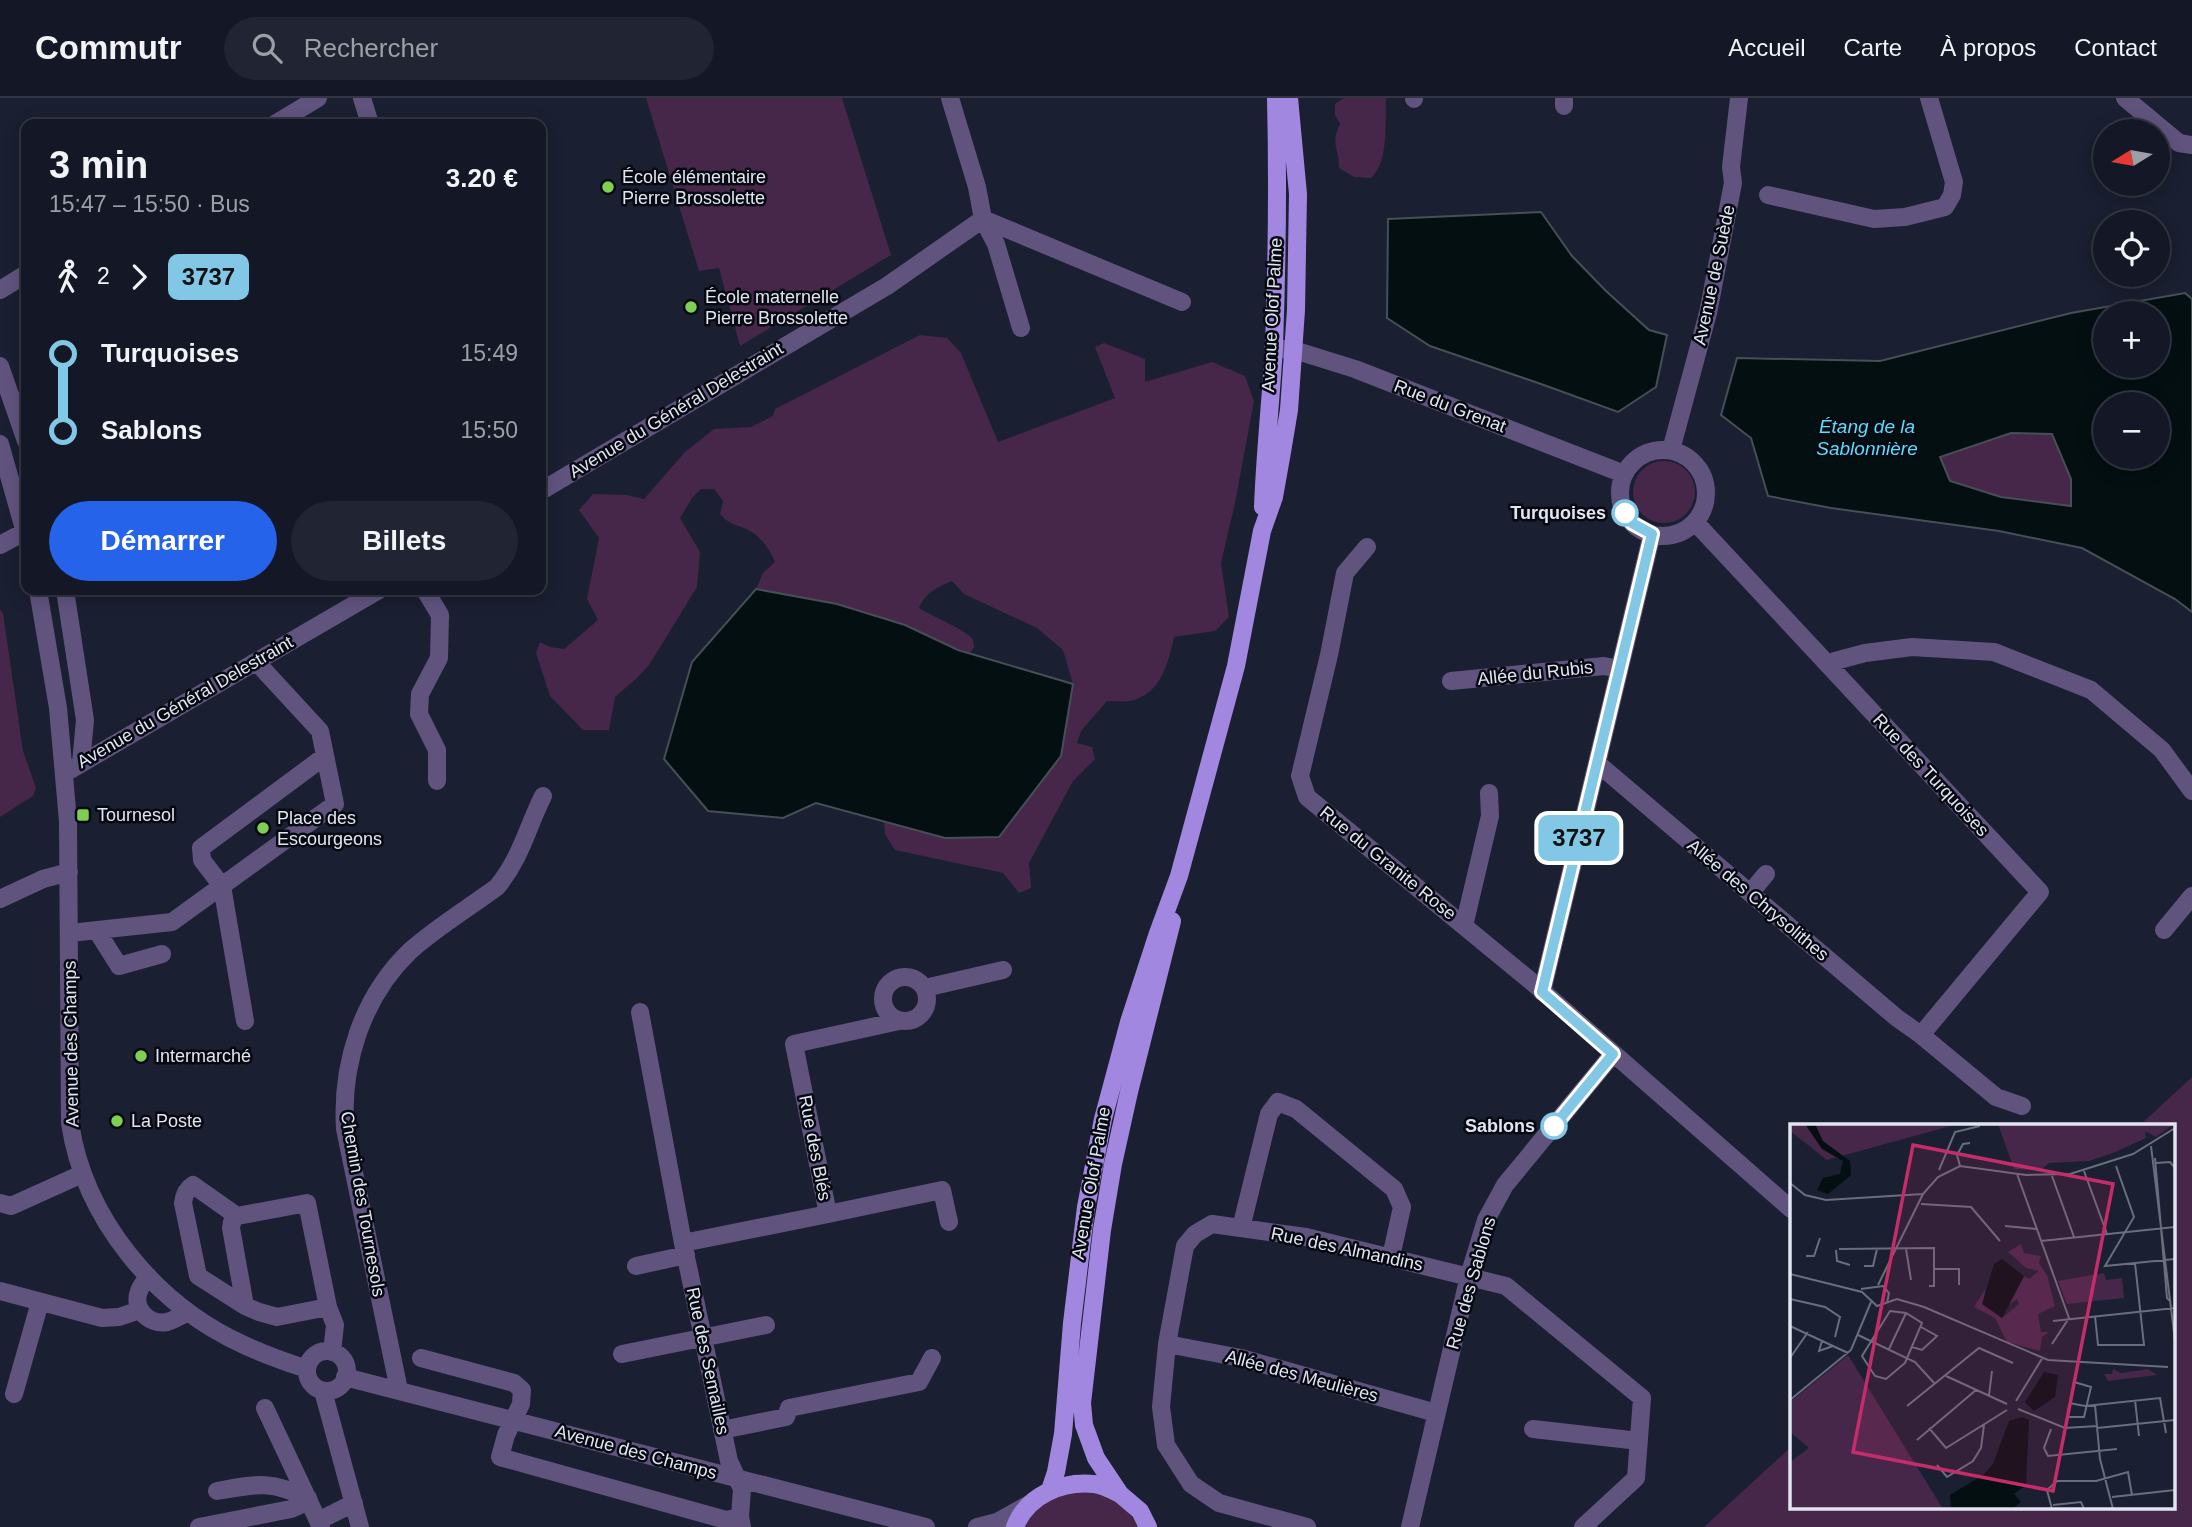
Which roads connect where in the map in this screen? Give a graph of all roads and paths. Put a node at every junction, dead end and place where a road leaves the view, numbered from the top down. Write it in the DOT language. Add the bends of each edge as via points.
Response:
graph roads {
  1 [pos="318,98"];
  2 [pos="362,98"];
  3 [pos="950,98"];
  4 [pos="1276,98"];
  5 [pos="1289,98"];
  6 [pos="1739,98"];
  7 [pos="1929,98"];
  8 [pos="2125,98"];
  9 [pos="283,119"];
  10 [pos="368,119"];
  11 [pos="2192,145"];
  12 [pos="1768,195"];
  13 [pos="983,219"];
  14 [pos="21,277"];
  15 [pos="0,290"];
  16 [pos="1182,302"];
  17 [pos="1021,328"];
  18 [pos="1273,348"];
  19 [pos="1294,350"];
  20 [pos="0,366"];
  21 [pos="21,427"];
  22 [pos="0,444"];
  23 [pos="1671,450"];
  24 [pos="1625,474"];
  25 [pos="546,488"];
  26 [pos="21,516"];
  27 [pos="1695,522"];
  28 [pos="1262,531"];
  29 [pos="1652,534"];
  30 [pos="21,535"];
  31 [pos="0,545"];
  32 [pos="1367,547"];
  33 [pos="39,595"];
  34 [pos="66,595"];
  35 [pos="370,595"];
  36 [pos="428,595"];
  37 [pos="253,663"];
  38 [pos="1829,666"];
  39 [pos="1619,669"];
  40 [pos="1451,681"];
  41 [pos="325,756"];
  42 [pos="80,763"];
  43 [pos="1597,763"];
  44 [pos="65,773"];
  45 [pos="437,781"];
  46 [pos="2192,790"];
  47 [pos="1489,793"];
  48 [pos="543,796"];
  49 [pos="69,872"];
  50 [pos="1766,874"];
  51 [pos="1179,876"];
  52 [pos="222,886"];
  53 [pos="1751,892"];
  54 [pos="2192,897"];
  55 [pos="0,899"];
  56 [pos="1464,926"];
  57 [pos="2164,930"];
  58 [pos="97,931"];
  59 [pos="70,933"];
  60 [pos="162,954"];
  61 [pos="1003,970"];
  62 [pos="925,988"];
  63 [pos="1542,992"];
  64 [pos="640,1012"];
  65 [pos="245,1021"];
  66 [pos="899,1021"];
  67 [pos="1921,1035"];
  68 [pos="1613,1054"];
  69 [pos="2022,1106"];
  70 [pos="82,1174"];
  71 [pos="0,1203"];
  72 [pos="1790,1208"];
  73 [pos="828,1214"];
  74 [pos="237,1216"];
  75 [pos="949,1222"];
  76 [pos="1241,1228"];
  77 [pos="685,1249"];
  78 [pos="1391,1257"];
  79 [pos="636,1266"];
  80 [pos="148,1276"];
  81 [pos="1469,1276"];
  82 [pos="0,1291"];
  83 [pos="40,1302"];
  84 [pos="245,1306"];
  85 [pos="328,1307"];
  86 [pos="140,1310"];
  87 [pos="188,1312"];
  88 [pos="766,1325"];
  89 [pos="703,1338"];
  90 [pos="1167,1344"];
  91 [pos="332,1352"];
  92 [pos="622,1354"];
  93 [pos="421,1358"];
  94 [pos="932,1359"];
  95 [pos="307,1369"];
  96 [pos="345,1377"];
  97 [pos="399,1390"];
  98 [pos="323,1391"];
  99 [pos="13,1394"];
  100 [pos="265,1408"];
  101 [pos="1436,1413"];
  102 [pos="514,1420"];
  103 [pos="1533,1429"];
  104 [pos="722,1430"];
  105 [pos="1639,1441"];
  106 [pos="737,1479"];
  107 [pos="1050,1490"];
  108 [pos="217,1492"];
  109 [pos="1120,1494"];
  110 [pos="308,1500"];
  111 [pos="354,1503"];
  112 [pos="1031,1503"];
  113 [pos="741,1522"];
  114 [pos="320,1524"];
  115 [pos="199,1527"];
  116 [pos="360,1527"];
  117 [pos="926,1527"];
  118 [pos="976,1527"];
  119 [pos="1015,1527"];
  120 [pos="1148,1527"];
  121 [pos="1307,1527"];
  122 [pos="1410,1527"];
  123 [pos="1583,1527"];
  1 -- 9 [label="street"];
  2 -- 10 [label="street"];
  3 -- 13 [label="street"];
  4 -- 18 [label="main road, Avenue Olof Palme"];
  5 -- 19 [label="main road, Avenue Olof Palme" via="1297,194"];
  6 -- 23 [label="street, Avenue de Suède" via="1733,183 1708,313"];
  7 -- 12 [label="street" via="1954,182 1945,207 1874,219"];
  8 -- 11 [label="street" via="2179,143"];
  13 -- 16 [label="street"];
  13 -- 17 [label="street" via="996,244"];
  13 -- 25 [label="street, Avenue du Général Delestraint" via="887,286"];
  14 -- 15 [label="street"];
  18 -- 19 [label="street, Rue du Grenat"];
  18 -- 28 [label="main road, Avenue Olof Palme"];
  19 -- 24 [label="street, Rue du Grenat" via="1355,369"];
  19 -- 28 [label="main road, Avenue Olof Palme" via="1280,464"];
  20 -- 21 [label="street"];
  22 -- 26 [label="street"];
  23 -- 24 [label="street" via="1644,454"];
  23 -- 27 [label="street" via="1694,463 1706,486 1706,500"];
  24 -- 29 [label="street" via="1620,488 1625,513 1632,523"];
  27 -- 29 [label="street" via="1675,534"];
  27 -- 38 [label="street, Rue des Turquoises"];
  28 -- 51 [label="main road, Avenue Olof Palme" via="1236,666"];
  29 -- 39 [label="street"];
  30 -- 31 [label="street"];
  32 -- 56 [label="street, Rue du Granite Rose" via="1345,573 1300,776 1307,797"];
  33 -- 44 [label="street, Avenue des Champs"];
  34 -- 42 [label="street" via="85,720"];
  35 -- 37 [label="street, Avenue du Général Delestraint"];
  36 -- 45 [label="street" via="440,615 439,658 420,694 419,714 437,750"];
  37 -- 41 [label="street" via="320,731"];
  37 -- 42 [label="street, Avenue du Général Delestraint"];
  38 -- 46 [label="street" via="1865,653 1912,647 1994,652 2091,690 2162,750"];
  38 -- 67 [label="street, Rue des Turquoises" via="2040,891"];
  39 -- 40 [label="street, Allée du Rubis" via="1604,666"];
  39 -- 43 [label="street"];
  41 -- 52 [label="street" via="335,804"];
  41 -- 52 [label="street" via="201,848 202,860"];
  42 -- 44 [label="street, Avenue du Général Delestraint"];
  43 -- 53 [label="street, Allée des Chrysolithes"];
  43 -- 63 [label="street"];
  44 -- 49 [label="street, Avenue des Champs"];
  47 -- 56 [label="street" via="1490,816"];
  48 -- 97 [label="street, Chemin des Tournesols" via="508,873 497,887 396,966 369,1007 354,1043 345,1093 345,1129"];
  49 -- 55 [label="street"];
  49 -- 59 [label="street, Avenue des Champs"];
  50 -- 53 [label="street"];
  51 -- 107 [label="main road, Avenue Olof Palme" via="1129,1022 1103,1119 1086,1208 1063,1434"];
  51 -- 109 [label="main road, Avenue Olof Palme" via="1171,931 1113,1164 1082,1403 1089,1443"];
  52 -- 58 [label="street" via="172,922"];
  52 -- 65 [label="street"];
  53 -- 67 [label="street, Allée des Chrysolithes"];
  54 -- 57 [label="street"];
  56 -- 63 [label="street, Rue du Granite Rose"];
  58 -- 59 [label="street"];
  58 -- 60 [label="street" via="119,965"];
  59 -- 70 [label="street, Avenue des Champs" via="70,1123"];
  61 -- 62 [label="street"];
  62 -- 66 [label="street, Rue des Blés" via="927,1002 920,1016"];
  62 -- 66 [label="street" via="906,976 887,985 884,1006"];
  63 -- 68 [label="street"];
  64 -- 77 [label="street, Rue des Semailles"];
  66 -- 73 [label="street, Rue des Blés" via="794,1044"];
  67 -- 69 [label="street, Allée des Chrysolithes" via="1996,1097"];
  68 -- 72 [label="street"];
  68 -- 81 [label="street, Rue des Sablons" via="1505,1185 1486,1220"];
  70 -- 71 [label="street" via="11,1206"];
  70 -- 80 [label="street, Avenue des Champs" via="101,1213"];
  73 -- 75 [label="street" via="942,1190"];
  73 -- 77 [label="street, Rue des Blés"];
  74 -- 84 [label="street" via="230,1228"];
  74 -- 84 [label="street" via="193,1185 184,1195 198,1276"];
  74 -- 85 [label="street" via="307,1203"];
  76 -- 78 [label="street, Rue des Almandins" via="1306,1237"];
  76 -- 78 [label="street" via="1269,1114 1278,1102 1296,1108 1394,1189 1402,1207"];
  76 -- 90 [label="street, Rue des Almandins" via="1212,1224 1185,1246"];
  77 -- 79 [label="street, Rue des Blés"];
  77 -- 89 [label="street, Rue des Semailles"];
  78 -- 81 [label="street, Rue des Almandins"];
  80 -- 86 [label="street" via="138,1291"];
  80 -- 87 [label="street, Avenue des Champs"];
  81 -- 101 [label="street, Rue des Sablons"];
  81 -- 105 [label="street, Rue des Almandins" via="1506,1286 1642,1398"];
  82 -- 83 [label="street"];
  83 -- 86 [label="street" via="102,1318"];
  83 -- 99 [label="street"];
  84 -- 85 [label="street" via="277,1317"];
  85 -- 91 [label="street" via="335,1325"];
  86 -- 87 [label="street" via="143,1316 166,1322"];
  87 -- 95 [label="street, Avenue des Champs" via="240,1343"];
  88 -- 89 [label="street"];
  89 -- 92 [label="street"];
  89 -- 104 [label="street, Rue des Semailles"];
  90 -- 101 [label="street, Allée des Meulières" via="1241,1358"];
  90 -- 121 [label="street, Rue des Almandins" via="1163,1430 1166,1445 1191,1485 1219,1503"];
  91 -- 95 [label="street" via="316,1355"];
  91 -- 96 [label="street" via="345,1364"];
  93 -- 102 [label="street" via="514,1383 522,1390"];
  94 -- 104 [label="street" via="919,1382 789,1408 786,1417"];
  95 -- 98 [label="street" via="311,1383"];
  96 -- 97 [label="street, Avenue des Champs"];
  96 -- 98 [label="street" via="335,1389"];
  97 -- 102 [label="street, Avenue des Champs"];
  98 -- 111 [label="street"];
  100 -- 110 [label="street"];
  101 -- 122 [label="street, Rue des Sablons"];
  102 -- 106 [label="street, Avenue des Champs"];
  102 -- 113 [label="street" via="500,1457"];
  103 -- 105 [label="street"];
  104 -- 106 [label="street, Rue des Semailles"];
  105 -- 123 [label="street" via="1636,1478"];
  106 -- 113 [label="street, Rue des Semailles" via="742,1489"];
  106 -- 117 [label="street, Avenue des Champs"];
  107 -- 109 [label="main road, Avenue Olof Palme" via="1072,1483 1097,1484"];
  107 -- 112 [label="main road, Avenue Olof Palme"];
  108 -- 110 [label="street" via="263,1483"];
  109 -- 120 [label="main road, Avenue Olof Palme" via="1140,1510"];
  110 -- 114 [label="street"];
  110 -- 115 [label="street" via="291,1509"];
  111 -- 114 [label="street"];
  111 -- 116 [label="street"];
  112 -- 118 [label="street" via="997,1522"];
  112 -- 119 [label="main road, Avenue Olof Palme"];
}
